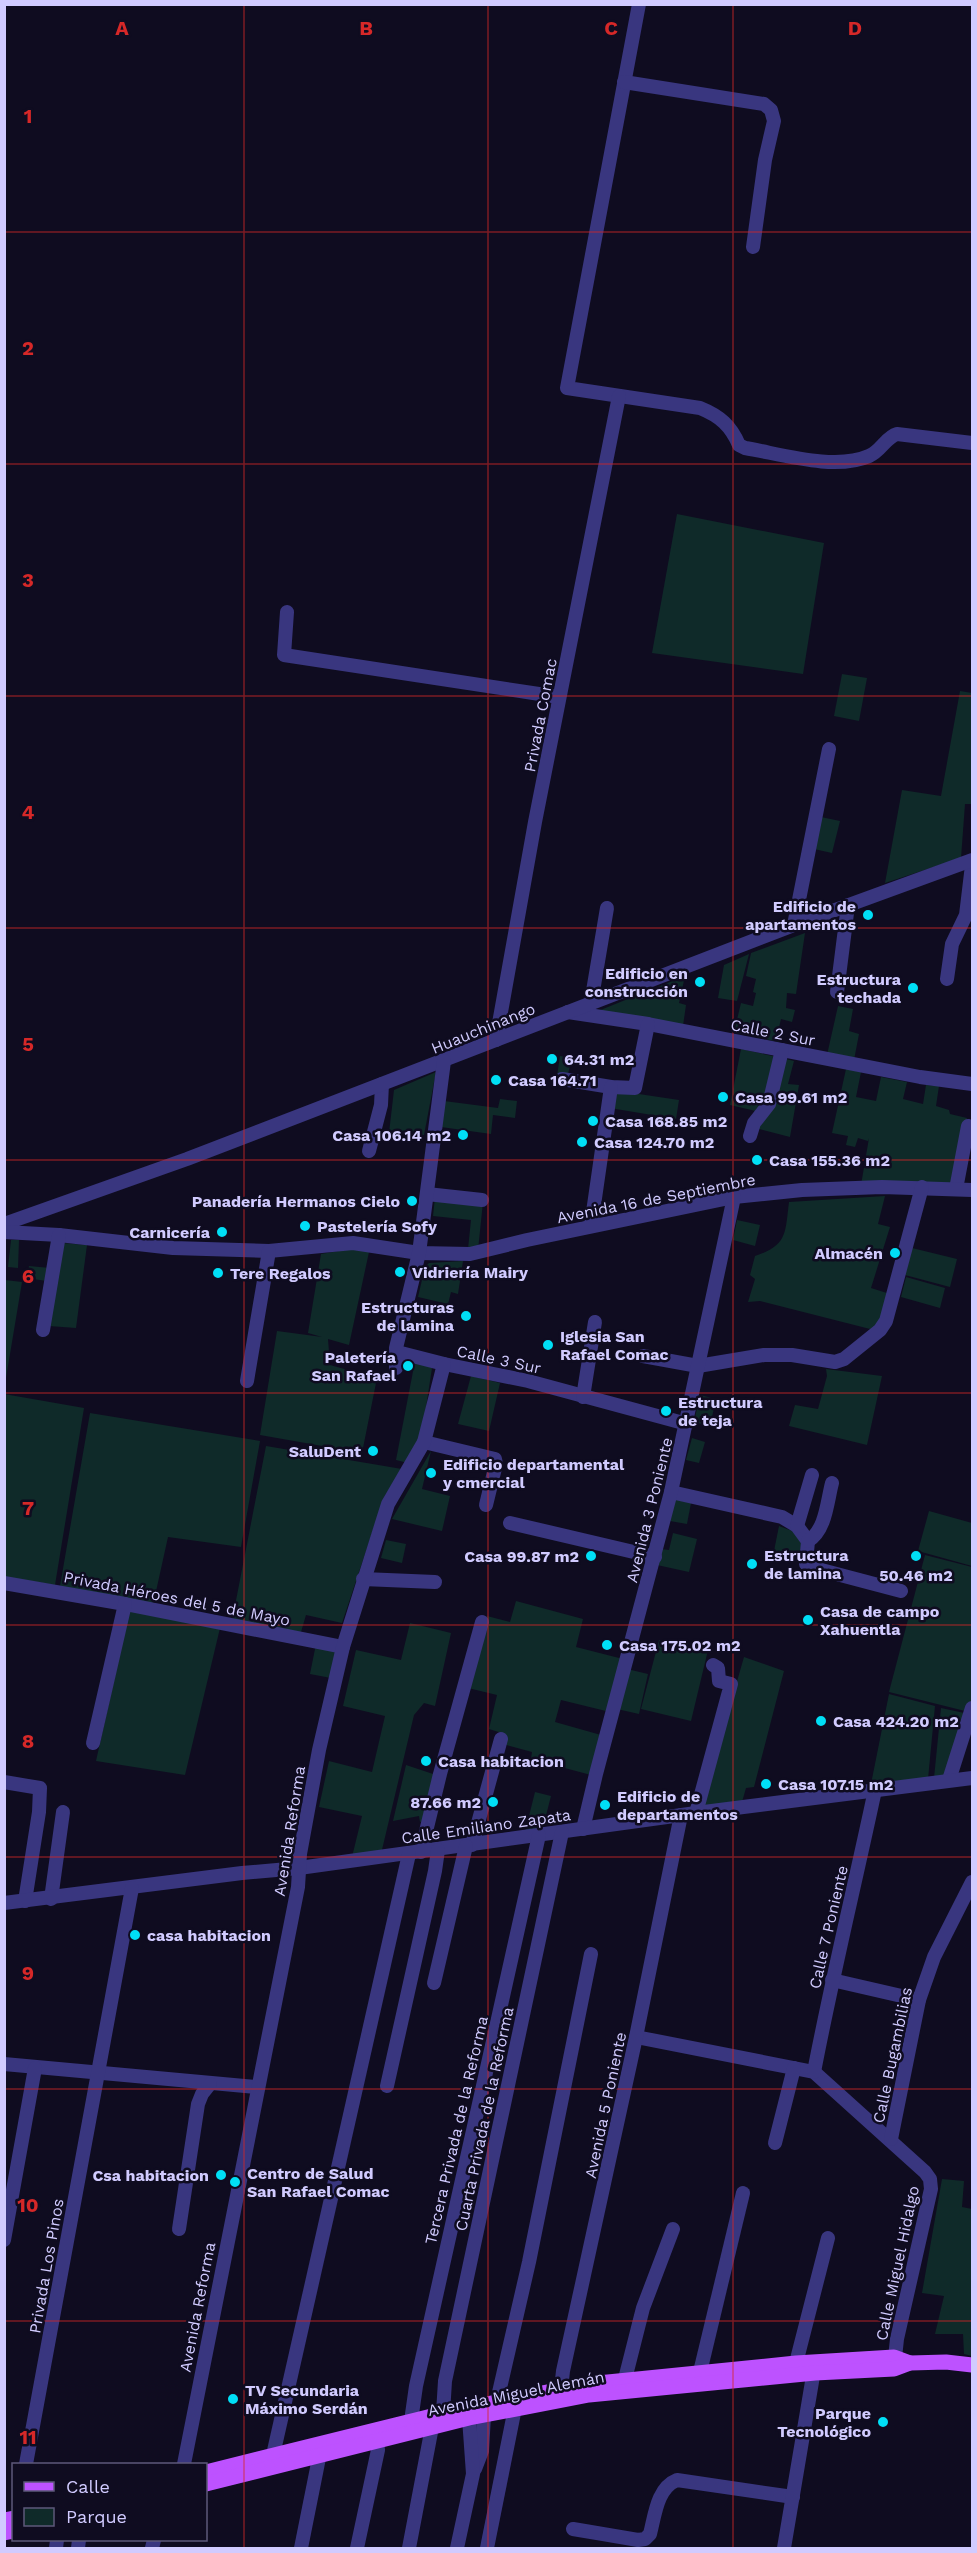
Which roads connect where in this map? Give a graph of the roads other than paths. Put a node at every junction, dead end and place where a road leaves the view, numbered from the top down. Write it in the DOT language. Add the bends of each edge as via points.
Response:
graph roads {
  1 [pos="639,4"];
  2 [pos="624,82"];
  3 [pos="753,247"];
  4 [pos="619,396"];
  5 [pos="972,444"];
  6 [pos="287,612"];
  7 [pos="559,697"];
  8 [pos="829,749"];
  9 [pos="972,860"];
  10 [pos="972,865"];
  11 [pos="848,904"];
  12 [pos="607,908"];
  13 [pos="794,925"];
  14 [pos="947,979"];
  15 [pos="837,992"];
  16 [pos="591,1003"];
  17 [pos="568,1012"];
  18 [pos="648,1024"];
  19 [pos="496,1040"];
  20 [pos="782,1050"];
  21 [pos="444,1061"];
  22 [pos="562,1079"];
  23 [pos="382,1084"];
  24 [pos="972,1084"];
  25 [pos="611,1088"];
  26 [pos="968,1126"];
  27 [pos="750,1136"];
  28 [pos="369,1151"];
  29 [pos="922,1187"];
  30 [pos="957,1189"];
  31 [pos="972,1191"];
  32 [pos="427,1194"];
  33 [pos="734,1197"];
  34 [pos="482,1200"];
  35 [pos="4,1224"];
  36 [pos="591,1226"];
  37 [pos="4,1232"];
  38 [pos="59,1235"];
  39 [pos="269,1251"];
  40 [pos="419,1253"];
  41 [pos="595,1322"];
  42 [pos="43,1330"];
  43 [pos="397,1352"];
  44 [pos="643,1356"];
  45 [pos="444,1364"];
  46 [pos="698,1366"];
  47 [pos="396,1368"];
  48 [pos="247,1381"];
  49 [pos="583,1397"];
  50 [pos="687,1424"];
  51 [pos="424,1442"];
  52 [pos="812,1475"];
  53 [pos="832,1483"];
  54 [pos="671,1492"];
  55 [pos="486,1505"];
  56 [pos="510,1523"];
  57 [pos="797,1526"];
  58 [pos="808,1541"];
  59 [pos="655,1557"];
  60 [pos="363,1579"];
  61 [pos="435,1582"];
  62 [pos="4,1583"];
  63 [pos="901,1591"];
  64 [pos="125,1604"];
  65 [pos="482,1622"];
  66 [pos="343,1647"];
  67 [pos="713,1665"];
  68 [pos="972,1708"];
  69 [pos="501,1739"];
  70 [pos="93,1743"];
  71 [pos="972,1778"];
  72 [pos="949,1780"];
  73 [pos="4,1782"];
  74 [pos="875,1790"];
  75 [pos="63,1812"];
  76 [pos="696,1813"];
  77 [pos="681,1815"];
  78 [pos="584,1829"];
  79 [pos="562,1832"];
  80 [pos="539,1835"];
  81 [pos="469,1846"];
  82 [pos="438,1850"];
  83 [pos="415,1853"];
  84 [pos="299,1868"];
  85 [pos="972,1882"];
  86 [pos="132,1888"];
  87 [pos="51,1899"];
  88 [pos="26,1901"];
  89 [pos="4,1903"];
  90 [pos="591,1954"];
  91 [pos="832,1980"];
  92 [pos="434,1983"];
  93 [pos="919,2000"];
  94 [pos="636,2037"];
  95 [pos="4,2064"];
  96 [pos="35,2068"];
  97 [pos="794,2068"];
  98 [pos="814,2072"];
  99 [pos="99,2073"];
  100 [pos="210,2084"];
  101 [pos="387,2086"];
  102 [pos="256,2087"];
  103 [pos="891,2139"];
  104 [pos="775,2143"];
  105 [pos="743,2193"];
  106 [pos="179,2229"];
  107 [pos="673,2229"];
  108 [pos="828,2238"];
  109 [pos="4,2240"];
  110 [pos="796,2363"];
  111 [pos="894,2363"];
  112 [pos="972,2365"];
  113 [pos="815,2368"];
  114 [pos="700,2372"];
  115 [pos="625,2379"];
  116 [pos="560,2394"];
  117 [pos="497,2401"];
  118 [pos="515,2408"];
  119 [pos="443,2413"];
  120 [pos="484,2415"];
  121 [pos="469,2418"];
  122 [pos="413,2426"];
  123 [pos="432,2427"];
  124 [pos="377,2436"];
  125 [pos="321,2450"];
  126 [pos="273,2455"];
  127 [pos="26,2463"];
  128 [pos="183,2463"];
  129 [pos="207,2472"];
  130 [pos="473,2474"];
  131 [pos="207,2484"];
  132 [pos="793,2497"];
  133 [pos="573,2529"];
  134 [pos="301,2548"];
  135 [pos="357,2548"];
  136 [pos="409,2548"];
  137 [pos="457,2548"];
  138 [pos="488,2548"];
  139 [pos="784,2548"];
  1 -- 2 [label="street"];
  2 -- 3 [label="street" via="764,104 771,111 774,121"];
  2 -- 4 [label="street" via="567,388"];
  4 -- 5 [label="street" via="700,408 733,430 740,445 831,462 871,456 892,435"];
  4 -- 7 [label="street, Privada Comac"];
  6 -- 7 [label="street" via="284,655"];
  7 -- 19 [label="street, Privada Comac"];
  8 -- 13 [label="street"];
  9 -- 11 [label="street, Huauchinango"];
  10 -- 14 [label="street" via="966,915 952,944"];
  11 -- 13 [label="street, Huauchinango"];
  11 -- 15 [label="street"];
  12 -- 16 [label="street"];
  13 -- 16 [label="street, Huauchinango"];
  16 -- 17 [label="street, Huauchinango"];
  17 -- 18 [label="street, Calle 2 Sur"];
  17 -- 19 [label="street, Huauchinango"];
  18 -- 20 [label="street, Calle 2 Sur"];
  18 -- 25 [label="street" via="634,1088"];
  19 -- 21 [label="street, Huauchinango"];
  20 -- 24 [label="street, Calle 2 Sur"];
  20 -- 27 [label="street" via="769,1104 754,1123"];
  21 -- 23 [label="street, Huauchinango"];
  21 -- 32 [label="street"];
  22 -- 25 [label="street"];
  23 -- 28 [label="street" via="381,1105"];
  23 -- 35 [label="street, Huauchinango" via="187,1160"];
  25 -- 36 [label="street"];
  26 -- 30 [label="street"];
  29 -- 30 [label="street, Avenida 16 de Septiembre"];
  29 -- 33 [label="street, Avenida 16 de Septiembre" via="802,1190"];
  29 -- 46 [label="street" via="886,1321 844,1359 835,1362 764,1355"];
  30 -- 31 [label="street, Avenida 16 de Septiembre"];
  32 -- 34 [label="street"];
  32 -- 40 [label="street"];
  33 -- 36 [label="street, Avenida 16 de Septiembre"];
  33 -- 46 [label="street, Avenida 3 Poniente"];
  36 -- 40 [label="street, Avenida 16 de Septiembre" via="470,1254"];
  37 -- 38 [label="street, Avenida 16 de Septiembre"];
  38 -- 39 [label="street, Avenida 16 de Septiembre" via="173,1248"];
  38 -- 42 [label="street"];
  39 -- 40 [label="street, Avenida 16 de Septiembre" via="353,1243"];
  39 -- 48 [label="street"];
  40 -- 43 [label="street"];
  41 -- 49 [label="street"];
  43 -- 45 [label="street"];
  43 -- 47 [label="street"];
  44 -- 46 [label="street"];
  45 -- 49 [label="street, Calle 3 Sur"];
  45 -- 51 [label="street, Avenida Reforma"];
  46 -- 50 [label="street, Avenida 3 Poniente"];
  49 -- 50 [label="street, Calle 3 Sur"];
  50 -- 54 [label="street, Avenida 3 Poniente"];
  51 -- 55 [label="street" via="495,1459"];
  51 -- 60 [label="street, Avenida Reforma" via="388,1504"];
  52 -- 57 [label="street"];
  53 -- 58 [label="street" via="820,1527"];
  54 -- 57 [label="street" via="782,1517"];
  54 -- 59 [label="street, Avenida 3 Poniente"];
  56 -- 59 [label="street"];
  57 -- 58 [label="street"];
  58 -- 63 [label="street" via="805,1559 810,1567"];
  59 -- 78 [label="street, Avenida 3 Poniente"];
  60 -- 61 [label="street"];
  60 -- 66 [label="street, Avenida Reforma"];
  62 -- 64 [label="street, Privada Héroes del 5 de Mayo"];
  64 -- 66 [label="street, Privada Héroes del 5 de Mayo"];
  64 -- 70 [label="street"];
  65 -- 83 [label="street"];
  66 -- 84 [label="street, Avenida Reforma" via="319,1750"];
  67 -- 76 [label="street" via="718,1668 719,1681 731,1684"];
  68 -- 72 [label="street"];
  69 -- 81 [label="street"];
  71 -- 72 [label="street, Calle Emiliano Zapata"];
  72 -- 74 [label="street, Calle Emiliano Zapata"];
  73 -- 88 [label="street" via="40,1788"];
  74 -- 76 [label="street, Calle Emiliano Zapata"];
  74 -- 91 [label="street, Calle 7 Poniente"];
  75 -- 87 [label="street"];
  76 -- 77 [label="street, Calle Emiliano Zapata"];
  77 -- 78 [label="street, Calle Emiliano Zapata"];
  77 -- 94 [label="street, Avenida 5 Poniente"];
  78 -- 79 [label="street, Calle Emiliano Zapata"];
  79 -- 80 [label="street, Calle Emiliano Zapata"];
  79 -- 119 [label="street, Cuarta Privada de la Reforma" via="448,2369"];
  80 -- 81 [label="street, Calle Emiliano Zapata"];
  80 -- 122 [label="street, Tercera Privada de la Reforma" via="421,2362"];
  81 -- 82 [label="street, Calle Emiliano Zapata"];
  81 -- 92 [label="street"];
  82 -- 83 [label="street, Calle Emiliano Zapata"];
  82 -- 101 [label="street"];
  83 -- 84 [label="street, Calle Emiliano Zapata"];
  83 -- 126 [label="street"];
  84 -- 86 [label="street, Calle Emiliano Zapata"];
  84 -- 102 [label="street, Avenida Reforma"];
  85 -- 93 [label="street, Calle Bugambilias" via="934,1957"];
  86 -- 87 [label="street, Calle Emiliano Zapata"];
  86 -- 99 [label="street, Privada Los Pinos"];
  87 -- 88 [label="street, Calle Emiliano Zapata"];
  88 -- 89 [label="street, Calle Emiliano Zapata"];
  90 -- 117 [label="street"];
  91 -- 93 [label="street"];
  91 -- 98 [label="street, Calle 7 Poniente"];
  93 -- 103 [label="street, Calle Bugambilias"];
  94 -- 97 [label="street, Calle Miguel Hidalgo"];
  94 -- 116 [label="street, Avenida 5 Poniente"];
  95 -- 96 [label="street"];
  96 -- 99 [label="street"];
  96 -- 109 [label="street"];
  97 -- 98 [label="street, Calle Miguel Hidalgo"];
  97 -- 104 [label="street"];
  98 -- 103 [label="street, Calle Miguel Hidalgo"];
  99 -- 100 [label="street"];
  99 -- 127 [label="street, Privada Los Pinos"];
  100 -- 102 [label="street"];
  100 -- 106 [label="street" via="198,2104"];
  102 -- 128 [label="street, Avenida Reforma"];
  103 -- 111 [label="street, Calle Miguel Hidalgo" via="926,2172 931,2188"];
  105 -- 114 [label="street"];
  107 -- 115 [label="street" via="643,2308"];
  108 -- 110 [label="street"];
  110 -- 113 [label="main road, Avenida Miguel Alemán"];
  110 -- 114 [label="main road, Avenida Miguel Alemán"];
  111 -- 112 [label="main road, Avenida Miguel Alemán"];
  111 -- 113 [label="main road, Avenida Miguel Alemán"];
  113 -- 116 [label="main road, Avenida Miguel Alemán" via="589,2395"];
  113 -- 132 [label="street"];
  114 -- 115 [label="main road, Avenida Miguel Alemán"];
  115 -- 116 [label="main road, Avenida Miguel Alemán"];
  116 -- 117 [label="main road, Avenida Miguel Alemán"];
  116 -- 118 [label="main road, Avenida Miguel Alemán"];
  117 -- 119 [label="main road, Avenida Miguel Alemán"];
  118 -- 120 [label="main road, Avenida Miguel Alemán"];
  118 -- 138 [label="street"];
  119 -- 122 [label="main road, Avenida Miguel Alemán"];
  120 -- 121 [label="main road, Avenida Miguel Alemán"];
  120 -- 130 [label="street" via="482,2451"];
  121 -- 123 [label="main road, Avenida Miguel Alemán"];
  121 -- 130 [label="street"];
  122 -- 123 [label="main road, Avenida Miguel Alemán"];
  122 -- 124 [label="main road, Avenida Miguel Alemán"];
  123 -- 136 [label="street"];
  124 -- 125 [label="main road, Avenida Miguel Alemán"];
  124 -- 135 [label="street"];
  125 -- 126 [label="main road, Avenida Miguel Alemán"];
  125 -- 131 [label="main road, Avenida Miguel Alemán"];
  125 -- 134 [label="street"];
  126 -- 129 [label="main road, Avenida Miguel Alemán"];
  130 -- 137 [label="street"];
  132 -- 133 [label="street" via="677,2480 668,2483 661,2495 645,2539"];
  132 -- 139 [label="street"];
}
